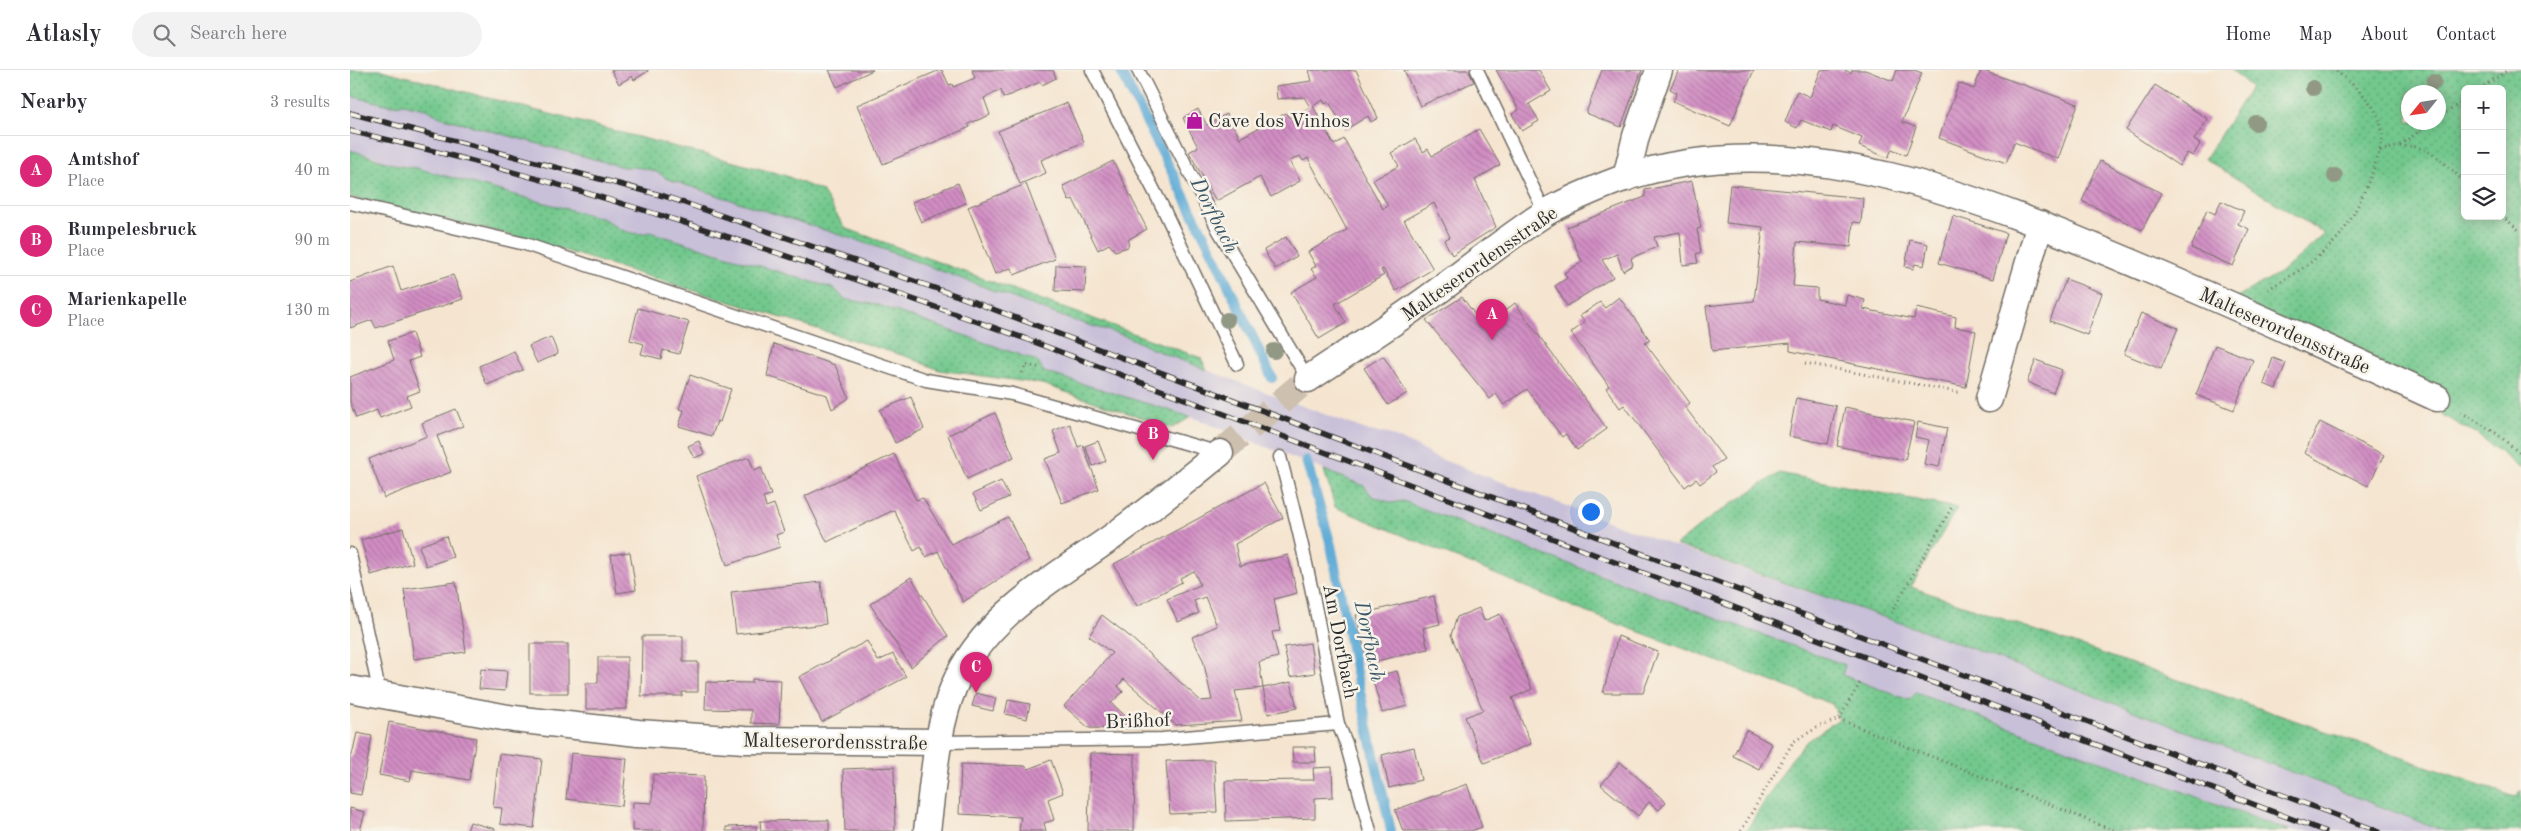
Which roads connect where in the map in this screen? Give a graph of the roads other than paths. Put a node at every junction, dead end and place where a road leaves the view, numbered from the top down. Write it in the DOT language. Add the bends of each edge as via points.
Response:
graph roads {
  1 [pos="1092,70"];
  2 [pos="1138,70"];
  3 [pos="1477,70"];
  4 [pos="1659,70"];
  5 [pos="1626,178"];
  6 [pos="350,203"];
  7 [pos="1545,213"];
  8 [pos="2040,224"];
  9 [pos="1237,364"];
  10 [pos="1308,379"];
  11 [pos="2437,398"];
  12 [pos="1989,399"];
  13 [pos="1220,453"];
  14 [pos="1280,457"];
  15 [pos="350,554"];
  16 [pos="350,689"];
  17 [pos="380,695"];
  18 [pos="1338,724"];
  19 [pos="939,742"];
  20 [pos="927,831"];
  21 [pos="1370,831"];
  1 -- 9 [label="lane" via="1163,208"];
  2 -- 10 [label="lane" via="1219,231"];
  3 -- 7 [label="lane"];
  4 -- 5 [label="street" via="1636,136"];
  5 -- 7 [label="street, Malteserordensstraße"];
  5 -- 8 [label="street, Malteserordensstraße" via="1681,164 1737,159 1798,161 1901,178"];
  6 -- 13 [label="lane" via="525,244 926,380 1012,394"];
  7 -- 10 [label="street, Malteserordensstraße" via="1424,302"];
  8 -- 11 [label="street, Malteserordensstraße" via="2234,306"];
  8 -- 12 [label="street"];
  13 -- 19 [label="street, Malteserordensstraße" via="1112,537 1016,605 975,649 954,686"];
  14 -- 18 [label="lane, Am Dorfbach" via="1314,597"];
  15 -- 17 [label="lane"];
  16 -- 17 [label="street, Malteserordensstraße"];
  17 -- 19 [label="street, Malteserordensstraße" via="514,719 638,733 745,740"];
  18 -- 19 [label="lane, Brißhof" via="1162,739"];
  18 -- 21 [label="lane, Am Dorfbach" via="1346,742"];
  19 -- 20 [label="street"];
}
